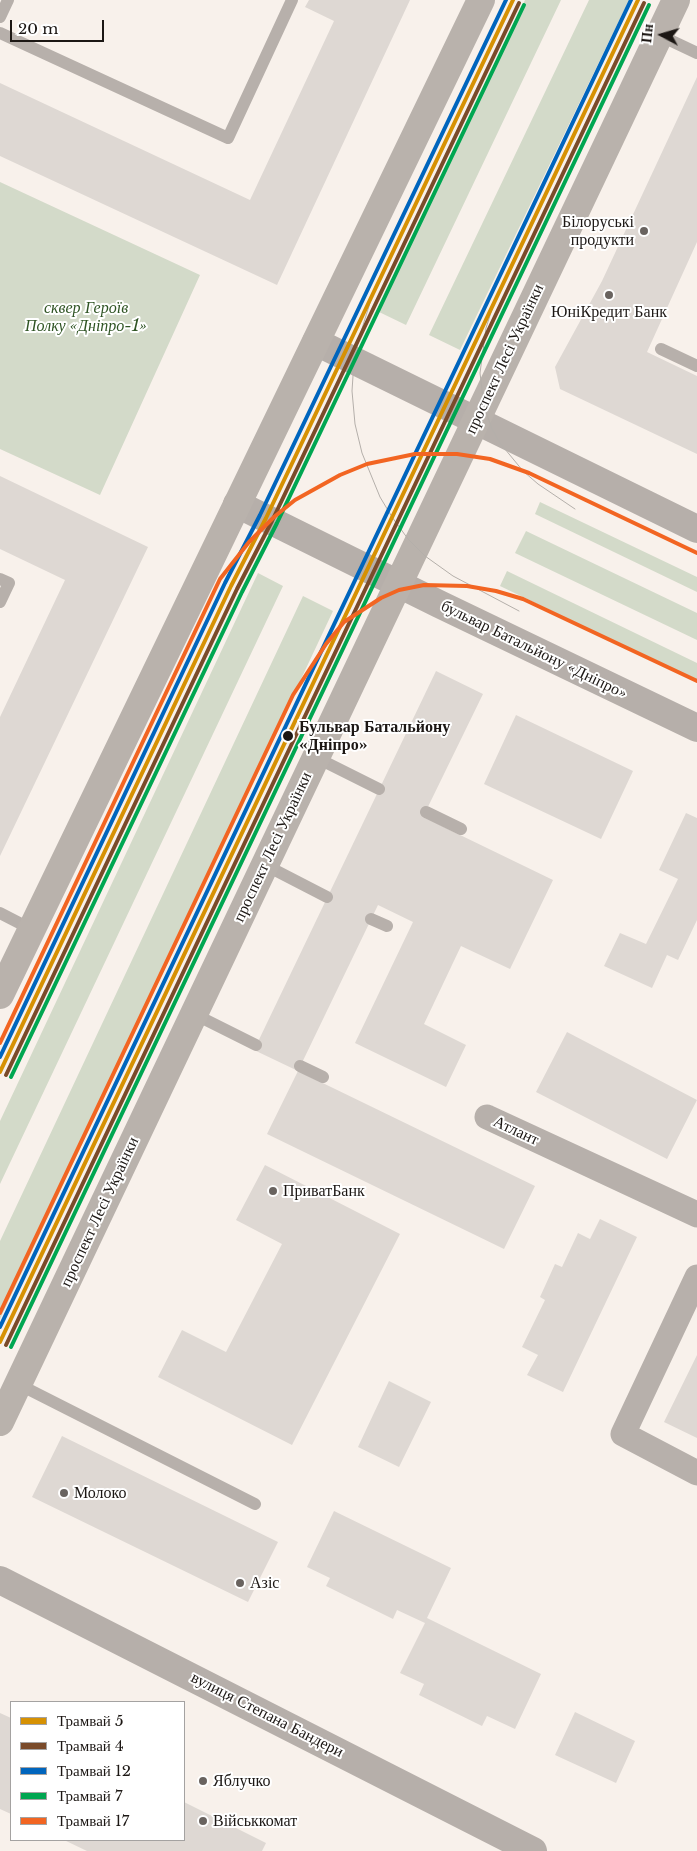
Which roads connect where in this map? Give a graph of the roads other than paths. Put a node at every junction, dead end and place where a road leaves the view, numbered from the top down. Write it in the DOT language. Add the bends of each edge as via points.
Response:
graph roads {
  1 [pos="8,0"];
  2 [pos="292,0"];
  3 [pos="481,0"];
  4 [pos="676,0"];
  5 [pos="0,17"];
  6 [pos="0,33"];
  7 [pos="659,35"];
  8 [pos="697,54"];
  9 [pos="316,342"];
  10 [pos="661,349"];
  11 [pos="697,366"];
  12 [pos="476,421"];
  13 [pos="237,504"];
  14 [pos="697,529"];
  15 [pos="0,579"];
  16 [pos="399,584"];
  17 [pos="0,602"];
  18 [pos="697,728"];
  19 [pos="316,757"];
  20 [pos="379,789"];
  21 [pos="426,812"];
  22 [pos="461,829"];
  23 [pos="265,866"];
  24 [pos="327,897"];
  25 [pos="0,913"];
  26 [pos="371,919"];
  27 [pos="387,926"];
  28 [pos="32,929"];
  29 [pos="0,995"];
  30 [pos="194,1014"];
  31 [pos="256,1045"];
  32 [pos="300,1066"];
  33 [pos="323,1077"];
  34 [pos="491,1119"];
  35 [pos="697,1215"];
  36 [pos="697,1277"];
  37 [pos="18,1384"];
  38 [pos="0,1422"];
  39 [pos="697,1473"];
  40 [pos="256,1504"];
  41 [pos="0,1580"];
  42 [pos="533,1851"];
  1 -- 5 [label="lane"];
  2 -- 6 [label="lane" via="228,138"];
  3 -- 9 [label="main road"];
  4 -- 7 [label="main road, проспект Лесі Українки"];
  7 -- 8 [label="lane"];
  7 -- 12 [label="main road, проспект Лесі Українки"];
  9 -- 12 [label="street"];
  9 -- 13 [label="main road"];
  10 -- 11 [label="lane"];
  12 -- 14 [label="street"];
  12 -- 16 [label="main road, проспект Лесі Українки"];
  13 -- 16 [label="street, бульвар Батальйону «Дніпро»"];
  13 -- 28 [label="main road"];
  15 -- 17 [label="lane" via="9,583"];
  16 -- 18 [label="street, бульвар Батальйону «Дніпро»"];
  16 -- 19 [label="main road, проспект Лесі Українки"];
  19 -- 20 [label="lane"];
  19 -- 23 [label="main road, проспект Лесі Українки"];
  21 -- 22 [label="lane"];
  23 -- 24 [label="lane"];
  23 -- 30 [label="main road, проспект Лесі Українки"];
  25 -- 28 [label="lane"];
  26 -- 27 [label="lane"];
  28 -- 29 [label="main road"];
  30 -- 31 [label="lane"];
  30 -- 37 [label="main road, проспект Лесі Українки"];
  32 -- 33 [label="lane"];
  34 -- 35 [label="street, Атлант"];
  36 -- 39 [label="street" via="623,1434"];
  37 -- 38 [label="main road, проспект Лесі Українки"];
  37 -- 40 [label="lane"];
  41 -- 42 [label="street, вулиця Степана Бандери"];
}
